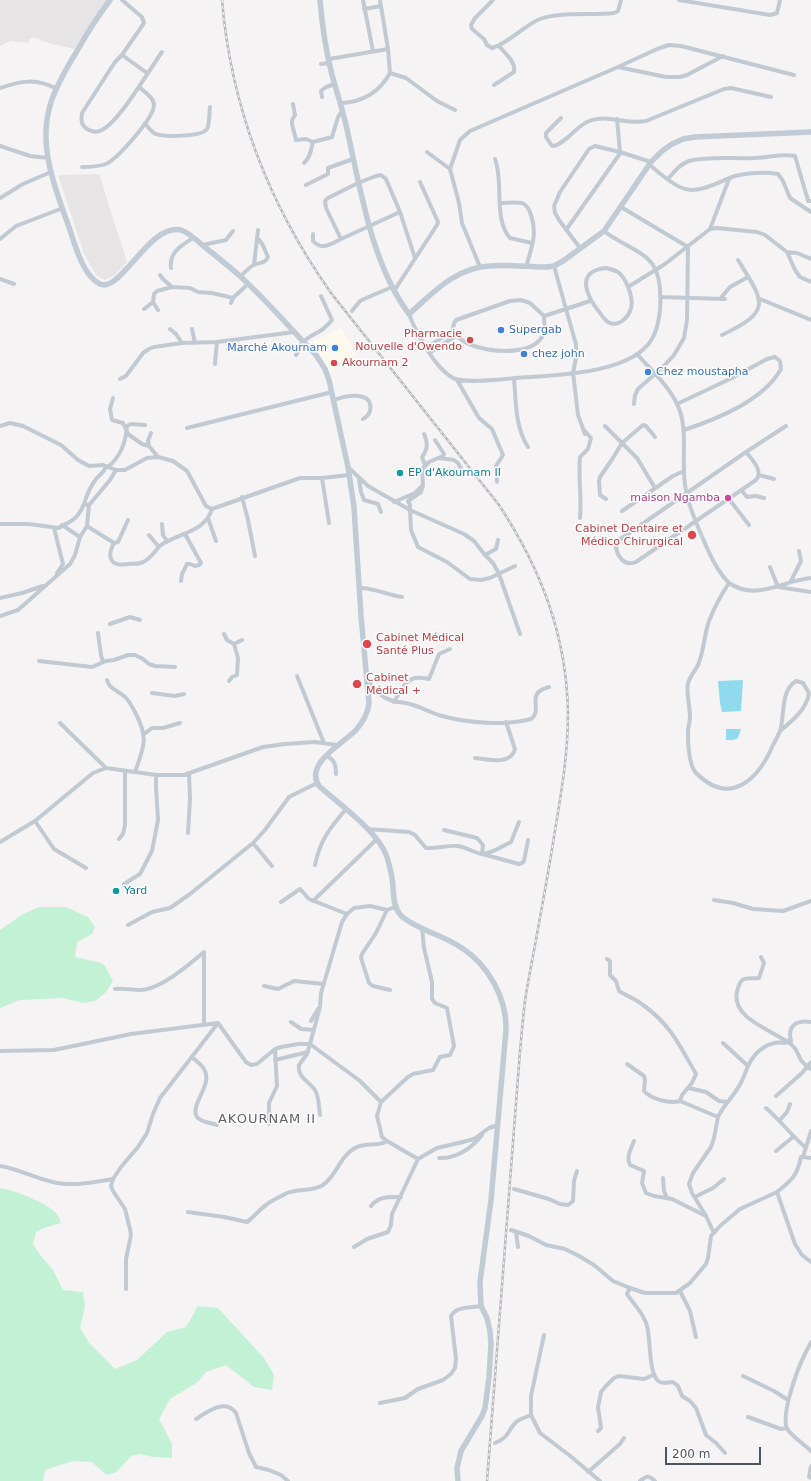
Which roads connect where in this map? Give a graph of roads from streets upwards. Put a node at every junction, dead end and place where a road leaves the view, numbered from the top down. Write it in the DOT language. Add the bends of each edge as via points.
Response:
graph roads {
  1 [pos="110,0"];
  2 [pos="122,0"];
  3 [pos="320,0"];
  4 [pos="363,0"];
  5 [pos="380,0"];
  6 [pos="493,0"];
  7 [pos="621,0"];
  8 [pos="679,0"];
  9 [pos="780,0"];
  10 [pos="381,6"];
  11 [pos="364,9"];
  12 [pos="499,46"];
  13 [pos="388,48"];
  14 [pos="373,51"];
  15 [pos="162,52"];
  16 [pos="122,55"];
  17 [pos="722,56"];
  18 [pos="329,61"];
  19 [pos="321,64"];
  20 [pos="618,67"];
  21 [pos="147,73"];
  22 [pos="390,73"];
  23 [pos="794,75"];
  24 [pos="335,84"];
  25 [pos="494,85"];
  26 [pos="139,87"];
  27 [pos="0,88"];
  28 [pos="55,88"];
  29 [pos="322,97"];
  30 [pos="771,97"];
  31 [pos="341,103"];
  32 [pos="293,104"];
  33 [pos="210,107"];
  34 [pos="342,110"];
  35 [pos="455,110"];
  36 [pos="561,118"];
  37 [pos="617,119"];
  38 [pos="145,123"];
  39 [pos="811,132"];
  40 [pos="313,142"];
  41 [pos="0,146"];
  42 [pos="427,152"];
  43 [pos="620,152"];
  44 [pos="48,158"];
  45 [pos="353,158"];
  46 [pos="495,159"];
  47 [pos="304,163"];
  48 [pos="650,164"];
  49 [pos="82,167"];
  50 [pos="450,169"];
  51 [pos="51,172"];
  52 [pos="668,179"];
  53 [pos="729,179"];
  54 [pos="420,182"];
  55 [pos="358,183"];
  56 [pos="306,185"];
  57 [pos="0,198"];
  58 [pos="811,200"];
  59 [pos="500,203"];
  60 [pos="621,207"];
  61 [pos="63,208"];
  62 [pos="400,212"];
  63 [pos="811,212"];
  64 [pos="370,227"];
  65 [pos="710,229"];
  66 [pos="258,230"];
  67 [pos="566,230"];
  68 [pos="233,231"];
  69 [pos="604,231"];
  70 [pos="312,234"];
  71 [pos="193,238"];
  72 [pos="257,238"];
  73 [pos="0,239"];
  74 [pos="341,239"];
  75 [pos="532,243"];
  76 [pos="203,245"];
  77 [pos="688,247"];
  78 [pos="580,248"];
  79 [pos="788,252"];
  80 [pos="415,258"];
  81 [pos="811,259"];
  82 [pos="738,260"];
  83 [pos="254,265"];
  84 [pos="554,266"];
  85 [pos="480,267"];
  86 [pos="526,267"];
  87 [pos="171,268"];
  88 [pos="656,270"];
  89 [pos="160,275"];
  90 [pos="240,276"];
  91 [pos="748,277"];
  92 [pos="0,279"];
  93 [pos="811,282"];
  94 [pos="14,284"];
  95 [pos="248,284"];
  96 [pos="172,287"];
  97 [pos="628,287"];
  98 [pos="393,289"];
  99 [pos="321,296"];
  100 [pos="233,298"];
  101 [pos="660,298"];
  102 [pos="688,298"];
  103 [pos="720,299"];
  104 [pos="725,299"];
  105 [pos="760,299"];
  106 [pos="590,300"];
  107 [pos="153,302"];
  108 [pos="231,303"];
  109 [pos="144,309"];
  110 [pos="566,309"];
  111 [pos="158,310"];
  112 [pos="352,311"];
  113 [pos="409,314"];
  114 [pos="544,316"];
  115 [pos="811,320"];
  116 [pos="170,329"];
  117 [pos="192,329"];
  118 [pos="454,330"];
  119 [pos="294,332"];
  120 [pos="457,335"];
  121 [pos="722,335"];
  122 [pos="217,342"];
  123 [pos="303,342"];
  124 [pos="182,343"];
  125 [pos="195,343"];
  126 [pos="426,348"];
  127 [pos="429,353"];
  128 [pos="637,354"];
  129 [pos="296,356"];
  130 [pos="214,364"];
  131 [pos="573,373"];
  132 [pos="654,375"];
  133 [pos="514,378"];
  134 [pos="120,380"];
  135 [pos="457,380"];
  136 [pos="332,392"];
  137 [pos="113,398"];
  138 [pos="334,400"];
  139 [pos="634,404"];
  140 [pos="677,404"];
  141 [pos="363,418"];
  142 [pos="145,425"];
  143 [pos="0,426"];
  144 [pos="605,426"];
  145 [pos="786,426"];
  146 [pos="187,428"];
  147 [pos="684,430"];
  148 [pos="127,432"];
  149 [pos="151,434"];
  150 [pos="424,434"];
  151 [pos="655,437"];
  152 [pos="435,440"];
  153 [pos="622,443"];
  154 [pos="149,446"];
  155 [pos="528,447"];
  156 [pos="746,452"];
  157 [pos="158,457"];
  158 [pos="438,458"];
  159 [pos="425,465"];
  160 [pos="107,466"];
  161 [pos="348,467"];
  162 [pos="116,470"];
  163 [pos="684,471"];
  164 [pos="463,472"];
  165 [pos="349,475"];
  166 [pos="759,476"];
  167 [pos="322,478"];
  168 [pos="359,479"];
  169 [pos="774,479"];
  170 [pos="497,482"];
  171 [pos="423,486"];
  172 [pos="655,488"];
  173 [pos="741,490"];
  174 [pos="686,495"];
  175 [pos="242,497"];
  176 [pos="729,498"];
  177 [pos="764,498"];
  178 [pos="606,499"];
  179 [pos="394,502"];
  180 [pos="87,504"];
  181 [pos="212,509"];
  182 [pos="410,510"];
  183 [pos="622,511"];
  184 [pos="381,512"];
  185 [pos="208,518"];
  186 [pos="580,518"];
  187 [pos="128,520"];
  188 [pos="695,522"];
  189 [pos="329,523"];
  190 [pos="0,524"];
  191 [pos="162,524"];
  192 [pos="62,525"];
  193 [pos="749,525"];
  194 [pos="86,526"];
  195 [pos="54,528"];
  196 [pos="185,534"];
  197 [pos="149,535"];
  198 [pos="80,538"];
  199 [pos="498,540"];
  200 [pos="167,541"];
  201 [pos="216,541"];
  202 [pos="114,543"];
  203 [pos="159,547"];
  204 [pos="799,550"];
  205 [pos="485,555"];
  206 [pos="255,556"];
  207 [pos="65,566"];
  208 [pos="515,566"];
  209 [pos="770,567"];
  210 [pos="499,574"];
  211 [pos="811,578"];
  212 [pos="181,581"];
  213 [pos="791,581"];
  214 [pos="729,583"];
  215 [pos="47,584"];
  216 [pos="778,587"];
  217 [pos="360,588"];
  218 [pos="811,592"];
  219 [pos="402,597"];
  220 [pos="0,598"];
  221 [pos="0,616"];
  222 [pos="140,620"];
  223 [pos="110,624"];
  224 [pos="98,632"];
  225 [pos="224,634"];
  226 [pos="520,634"];
  227 [pos="242,640"];
  228 [pos="234,644"];
  229 [pos="450,649"];
  230 [pos="39,661"];
  231 [pos="104,662"];
  232 [pos="175,667"];
  233 [pos="297,676"];
  234 [pos="367,679"];
  235 [pos="107,680"];
  236 [pos="229,680"];
  237 [pos="549,687"];
  238 [pos="152,693"];
  239 [pos="184,694"];
  240 [pos="394,702"];
  241 [pos="506,722"];
  242 [pos="60,723"];
  243 [pos="180,723"];
  244 [pos="780,732"];
  245 [pos="144,734"];
  246 [pos="324,743"];
  247 [pos="337,745"];
  248 [pos="326,756"];
  249 [pos="475,758"];
  250 [pos="106,768"];
  251 [pos="125,770"];
  252 [pos="135,772"];
  253 [pos="189,773"];
  254 [pos="336,774"];
  255 [pos="156,775"];
  256 [pos="317,783"];
  257 [pos="346,810"];
  258 [pos="35,821"];
  259 [pos="518,822"];
  260 [pos="367,829"];
  261 [pos="444,830"];
  262 [pos="188,833"];
  263 [pos="119,839"];
  264 [pos="377,839"];
  265 [pos="528,840"];
  266 [pos="0,842"];
  267 [pos="254,843"];
  268 [pos="482,854"];
  269 [pos="315,865"];
  270 [pos="272,866"];
  271 [pos="86,868"];
  272 [pos="124,884"];
  273 [pos="714,900"];
  274 [pos="312,901"];
  275 [pos="811,901"];
  276 [pos="281,902"];
  277 [pos="396,907"];
  278 [pos="387,910"];
  279 [pos="347,914"];
  280 [pos="128,925"];
  281 [pos="422,928"];
  282 [pos="762,957"];
  283 [pos="607,960"];
  284 [pos="324,984"];
  285 [pos="264,986"];
  286 [pos="115,989"];
  287 [pos="390,990"];
  288 [pos="320,1007"];
  289 [pos="291,1022"];
  290 [pos="311,1022"];
  291 [pos="811,1022"];
  292 [pos="218,1023"];
  293 [pos="204,1025"];
  294 [pos="314,1030"];
  295 [pos="789,1041"];
  296 [pos="723,1043"];
  297 [pos="310,1044"];
  298 [pos="275,1049"];
  299 [pos="0,1051"];
  300 [pos="308,1052"];
  301 [pos="192,1058"];
  302 [pos="276,1060"];
  303 [pos="811,1062"];
  304 [pos="627,1064"];
  305 [pos="748,1066"];
  306 [pos="809,1067"];
  307 [pos="689,1088"];
  308 [pos="776,1096"];
  309 [pos="680,1101"];
  310 [pos="381,1102"];
  311 [pos="728,1102"];
  312 [pos="790,1104"];
  313 [pos="766,1108"];
  314 [pos="320,1115"];
  315 [pos="718,1117"];
  316 [pos="780,1120"];
  317 [pos="269,1124"];
  318 [pos="217,1125"];
  319 [pos="498,1125"];
  320 [pos="811,1130"];
  321 [pos="484,1132"];
  322 [pos="793,1137"];
  323 [pos="387,1141"];
  324 [pos="634,1141"];
  325 [pos="805,1147"];
  326 [pos="776,1151"];
  327 [pos="803,1157"];
  328 [pos="439,1158"];
  329 [pos="811,1158"];
  330 [pos="418,1159"];
  331 [pos="0,1166"];
  332 [pos="577,1171"];
  333 [pos="663,1178"];
  334 [pos="113,1179"];
  335 [pos="724,1179"];
  336 [pos="514,1190"];
  337 [pos="777,1192"];
  338 [pos="401,1196"];
  339 [pos="695,1197"];
  340 [pos="667,1198"];
  341 [pos="371,1206"];
  342 [pos="188,1212"];
  343 [pos="706,1216"];
  344 [pos="510,1230"];
  345 [pos="516,1232"];
  346 [pos="714,1233"];
  347 [pos="518,1247"];
  348 [pos="354,1248"];
  349 [pos="811,1262"];
  350 [pos="630,1288"];
  351 [pos="126,1289"];
  352 [pos="680,1291"];
  353 [pos="481,1306"];
  354 [pos="544,1335"];
  355 [pos="696,1337"];
  356 [pos="811,1342"];
  357 [pos="654,1375"];
  358 [pos="743,1376"];
  359 [pos="788,1400"];
  360 [pos="380,1403"];
  361 [pos="531,1415"];
  362 [pos="748,1417"];
  363 [pos="196,1419"];
  364 [pos="787,1428"];
  365 [pos="598,1431"];
  366 [pos="624,1438"];
  367 [pos="495,1443"];
  368 [pos="811,1451"];
  369 [pos="725,1453"];
  370 [pos="811,1466"];
  371 [pos="588,1472"];
  372 [pos="811,1478"];
  373 [pos="288,1481"];
  374 [pos="458,1481"];
  375 [pos="600,1481"];
  376 [pos="640,1481"];
  377 [pos="655,1481"];
  1 -- 28 [label="street"];
  2 -- 16 [label="street" via="144,20"];
  3 -- 18 [label="street"];
  4 -- 11 [label="street"];
  5 -- 10 [label="street"];
  6 -- 12 [label="street" via="471,25 490,48"];
  7 -- 12 [label="street" via="618,10 614,13 541,19"];
  8 -- 9 [label="street" via="770,15 777,13"];
  10 -- 11 [label="street"];
  10 -- 13 [label="street"];
  11 -- 14 [label="street"];
  12 -- 25 [label="street" via="515,69"];
  13 -- 14 [label="street"];
  13 -- 22 [label="street"];
  14 -- 18 [label="street"];
  15 -- 21 [label="street"];
  16 -- 21 [label="street"];
  16 -- 26 [label="street" via="114,62 82,113 83,125 92,132 102,130 118,115"];
  17 -- 20 [label="street" via="669,45"];
  17 -- 20 [label="street" via="680,78"];
  17 -- 23 [label="street"];
  18 -- 19 [label="street"];
  18 -- 24 [label="street"];
  20 -- 50 [label="street" via="470,131 460,140"];
  21 -- 26 [label="street"];
  22 -- 31 [label="street" via="368,97 356,102"];
  22 -- 35 [label="street" via="406,78 437,101"];
  24 -- 29 [label="street" via="324,88 321,91"];
  24 -- 31 [label="street"];
  26 -- 38 [label="street" via="151,98 154,105"];
  27 -- 28 [label="street" via="28,81 44,83"];
  28 -- 44 [label="street" via="48,112"];
  30 -- 37 [label="street" via="726,88 646,121 634,123"];
  31 -- 34 [label="street"];
  32 -- 40 [label="street" via="295,116 292,124 296,140 306,139"];
  33 -- 38 [label="street" via="208,128 198,134 156,134 150,131"];
  34 -- 40 [label="street" via="332,137"];
  34 -- 45 [label="street"];
  36 -- 37 [label="street" via="546,133 552,146 557,146 585,122 598,118"];
  37 -- 43 [label="street"];
  38 -- 49 [label="street" via="123,150 107,163 97,167"];
  39 -- 48 [label="street" via="688,138 667,147"];
  40 -- 47 [label="street" via="312,151"];
  41 -- 44 [label="street" via="30,156"];
  42 -- 50 [label="street"];
  43 -- 48 [label="street"];
  43 -- 67 [label="street"];
  43 -- 67 [label="street" via="592,147 574,170 554,202 555,213"];
  44 -- 51 [label="street"];
  45 -- 55 [label="street"];
  45 -- 56 [label="street" via="328,168 328,174"];
  46 -- 59 [label="street"];
  48 -- 52 [label="street"];
  48 -- 60 [label="street"];
  50 -- 85 [label="street" via="462,223"];
  51 -- 57 [label="street" via="23,184"];
  51 -- 61 [label="street"];
  52 -- 53 [label="street" via="688,189 711,186"];
  52 -- 58 [label="street" via="680,166 689,161 790,155 795,156 808,201"];
  53 -- 63 [label="street" via="766,172 778,174 790,198"];
  53 -- 65 [label="street"];
  54 -- 80 [label="street" via="438,222"];
  55 -- 62 [label="street" via="381,175 386,179"];
  55 -- 64 [label="street"];
  55 -- 74 [label="street" via="325,201"];
  59 -- 75 [label="street" via="507,234 514,239"];
  59 -- 75 [label="street" via="520,203 527,206 534,227"];
  60 -- 69 [label="street"];
  60 -- 77 [label="street"];
  61 -- 71 [label="street" via="86,270 92,279 104,285 116,280 160,235 177,230"];
  61 -- 73 [label="street" via="16,226"];
  62 -- 64 [label="street"];
  62 -- 80 [label="street"];
  64 -- 74 [label="street"];
  64 -- 98 [label="street"];
  65 -- 77 [label="street"];
  65 -- 79 [label="street" via="762,233"];
  66 -- 72 [label="street"];
  67 -- 78 [label="street"];
  68 -- 76 [label="street" via="226,240"];
  69 -- 78 [label="street"];
  69 -- 88 [label="street" via="644,256"];
  70 -- 74 [label="street" via="313,241 322,246"];
  71 -- 76 [label="street"];
  71 -- 87 [label="street" via="174,253"];
  72 -- 83 [label="street"];
  72 -- 83 [label="street" via="268,257 266,261"];
  75 -- 86 [label="street"];
  76 -- 90 [label="street"];
  77 -- 88 [label="street"];
  77 -- 102 [label="street"];
  78 -- 84 [label="street"];
  79 -- 81 [label="street"];
  79 -- 93 [label="street" via="800,277"];
  80 -- 98 [label="street"];
  82 -- 91 [label="street"];
  83 -- 90 [label="street"];
  84 -- 86 [label="street"];
  84 -- 110 [label="street"];
  85 -- 86 [label="street"];
  85 -- 113 [label="street" via="459,274 442,285"];
  88 -- 97 [label="street"];
  88 -- 101 [label="street"];
  89 -- 96 [label="street"];
  90 -- 95 [label="street"];
  91 -- 103 [label="street" via="730,287"];
  91 -- 105 [label="street"];
  92 -- 94 [label="street"];
  95 -- 100 [label="street"];
  95 -- 119 [label="street"];
  96 -- 100 [label="street" via="190,288 198,292"];
  96 -- 107 [label="street" via="157,291"];
  97 -- 106 [label="street" via="617,272 606,268 600,269 587,280"];
  97 -- 106 [label="street" via="631,308 619,323 608,323"];
  98 -- 112 [label="street" via="364,299"];
  98 -- 113 [label="street"];
  99 -- 123 [label="street" via="332,320"];
  100 -- 108 [label="street"];
  101 -- 102 [label="street"];
  101 -- 128 [label="street" via="655,332 647,346"];
  102 -- 103 [label="street"];
  102 -- 132 [label="street" via="687,320 681,345"];
  103 -- 104 [label="street"];
  105 -- 115 [label="street"];
  105 -- 121 [label="street" via="758,310 751,319"];
  106 -- 110 [label="street"];
  107 -- 109 [label="street"];
  107 -- 111 [label="street"];
  110 -- 114 [label="street"];
  110 -- 131 [label="street" via="576,344"];
  113 -- 126 [label="street"];
  114 -- 118 [label="street" via="526,301 510,301 456,320 453,324"];
  114 -- 120 [label="street" via="545,329 541,338 537,343 524,349 482,349 466,343"];
  116 -- 124 [label="street"];
  117 -- 125 [label="street"];
  118 -- 120 [label="street"];
  118 -- 126 [label="street"];
  119 -- 122 [label="street"];
  119 -- 123 [label="street"];
  120 -- 127 [label="street"];
  122 -- 125 [label="street"];
  122 -- 130 [label="street"];
  123 -- 129 [label="street"];
  123 -- 136 [label="street" via="321,362"];
  124 -- 125 [label="street"];
  124 -- 134 [label="street" via="148,349 138,357 126,376"];
  126 -- 127 [label="street"];
  127 -- 135 [label="street" via="444,371"];
  128 -- 131 [label="street" via="610,366"];
  128 -- 132 [label="street"];
  131 -- 133 [label="street"];
  131 -- 186 [label="street" via="578,415 584,432 591,438 588,450 580,457"];
  132 -- 139 [label="street" via="638,389"];
  132 -- 140 [label="street"];
  133 -- 135 [label="street"];
  133 -- 155 [label="street" via="519,427"];
  135 -- 170 [label="street" via="479,418 492,428 501,448 503,455 496,466"];
  136 -- 138 [label="street"];
  136 -- 146 [label="street"];
  137 -- 148 [label="street" via="110,410 112,420 123,423"];
  138 -- 141 [label="street" via="348,396 364,397 369,401 371,408 370,413"];
  138 -- 161 [label="street"];
  140 -- 147 [label="street"];
  140 -- 147 [label="street" via="767,359 775,357 780,361 781,369 776,377 749,401 721,416"];
  142 -- 148 [label="street" via="131,424 127,426"];
  143 -- 160 [label="street" via="10,423 23,426 61,445 86,464"];
  144 -- 153 [label="street"];
  145 -- 156 [label="street"];
  147 -- 163 [label="street"];
  148 -- 154 [label="street"];
  148 -- 160 [label="street" via="120,454"];
  149 -- 154 [label="street"];
  150 -- 159 [label="street" via="428,443 422,457"];
  151 -- 153 [label="street" via="643,425"];
  152 -- 158 [label="street" via="444,454"];
  153 -- 172 [label="street" via="636,458"];
  153 -- 178 [label="street" via="599,478 600,495"];
  154 -- 157 [label="street"];
  156 -- 166 [label="street" via="755,463"];
  156 -- 174 [label="street"];
  157 -- 162 [label="street" via="147,458 125,470"];
  157 -- 181 [label="street" via="173,461 187,471 206,506"];
  158 -- 159 [label="street"];
  158 -- 164 [label="street" via="454,460"];
  159 -- 171 [label="street" via="422,469"];
  160 -- 162 [label="street"];
  160 -- 180 [label="street" via="86,494"];
  161 -- 165 [label="street"];
  161 -- 168 [label="street"];
  162 -- 180 [label="street"];
  163 -- 172 [label="street"];
  163 -- 174 [label="street"];
  165 -- 167 [label="street"];
  165 -- 217 [label="street"];
  166 -- 169 [label="street"];
  166 -- 173 [label="street"];
  167 -- 175 [label="street" via="300,478"];
  167 -- 189 [label="street"];
  168 -- 179 [label="street"];
  168 -- 184 [label="street" via="364,500 378,504"];
  171 -- 179 [label="street"];
  171 -- 182 [label="street" via="421,492 408,500"];
  172 -- 183 [label="street"];
  173 -- 176 [label="street"];
  173 -- 177 [label="street" via="748,497"];
  174 -- 188 [label="street"];
  174 -- 188 [label="street" via="622,538 616,544 617,552 627,564 632,564"];
  175 -- 181 [label="street"];
  175 -- 206 [label="street"];
  176 -- 188 [label="street"];
  176 -- 193 [label="street"];
  179 -- 182 [label="street"];
  180 -- 192 [label="street" via="74,519"];
  180 -- 194 [label="street"];
  181 -- 185 [label="street"];
  182 -- 205 [label="street" via="470,538"];
  182 -- 210 [label="street" via="412,536 422,550 447,562 470,579 486,579"];
  185 -- 196 [label="street"];
  185 -- 201 [label="street"];
  187 -- 202 [label="street" via="118,542"];
  188 -- 214 [label="street" via="712,561"];
  190 -- 195 [label="street" via="29,524"];
  191 -- 200 [label="street" via="163,535"];
  192 -- 195 [label="street"];
  192 -- 198 [label="street"];
  194 -- 198 [label="street"];
  194 -- 202 [label="street"];
  195 -- 207 [label="street"];
  196 -- 200 [label="street"];
  196 -- 212 [label="street" via="201,562 196,566 187,564"];
  197 -- 203 [label="street"];
  198 -- 207 [label="street" via="73,559"];
  199 -- 205 [label="street" via="496,549"];
  200 -- 203 [label="street"];
  202 -- 203 [label="street" via="109,556 119,565 146,561"];
  204 -- 213 [label="street" via="801,562"];
  205 -- 210 [label="street"];
  207 -- 215 [label="street"];
  208 -- 210 [label="street"];
  209 -- 216 [label="street"];
  210 -- 226 [label="street"];
  211 -- 213 [label="street"];
  213 -- 216 [label="street"];
  214 -- 216 [label="street" via="734,587 748,590"];
  214 -- 244 [label="street" via="716,604 698,665 688,684 688,731 693,768 712,785 721,789 737,788 751,779 762,766"];
  215 -- 220 [label="street"];
  215 -- 221 [label="street" via="18,610"];
  216 -- 218 [label="street"];
  217 -- 219 [label="street" via="372,588"];
  217 -- 234 [label="street"];
  222 -- 223 [label="street" via="130,617"];
  224 -- 231 [label="street"];
  225 -- 228 [label="street" via="227,640"];
  227 -- 228 [label="street"];
  228 -- 236 [label="street" via="238,672"];
  229 -- 240 [label="street" via="439,654 429,679 412,679"];
  230 -- 231 [label="street" via="92,667"];
  231 -- 232 [label="street" via="134,655 155,666"];
  233 -- 246 [label="street"];
  234 -- 240 [label="street" via="382,697"];
  234 -- 247 [label="street" via="367,712 356,730"];
  235 -- 245 [label="street" via="111,687 126,697"];
  237 -- 241 [label="street" via="538,692 535,716 529,720"];
  238 -- 239 [label="street" via="175,696"];
  240 -- 241 [label="street" via="410,703 442,716 482,722"];
  241 -- 249 [label="street" via="515,749 513,753 502,760"];
  242 -- 250 [label="street"];
  243 -- 245 [label="street" via="152,728"];
  244 -- 244 [label="street" via="787,691 796,681 803,683 809,692 807,701"];
  245 -- 252 [label="street" via="144,745"];
  246 -- 247 [label="street"];
  246 -- 253 [label="street" via="296,743 256,749"];
  247 -- 248 [label="street"];
  248 -- 254 [label="street" via="336,765"];
  248 -- 256 [label="street" via="315,771"];
  250 -- 251 [label="street"];
  250 -- 258 [label="street" via="86,777"];
  251 -- 252 [label="street"];
  251 -- 263 [label="street" via="125,825"];
  252 -- 255 [label="street"];
  253 -- 255 [label="street" via="176,776"];
  253 -- 262 [label="street"];
  255 -- 272 [label="street" via="158,820 152,851 140,874"];
  256 -- 257 [label="street"];
  256 -- 267 [label="street" via="289,797"];
  257 -- 260 [label="street"];
  257 -- 269 [label="street" via="325,835"];
  258 -- 266 [label="street"];
  258 -- 271 [label="street" via="54,849"];
  259 -- 268 [label="street" via="511,842"];
  260 -- 264 [label="street"];
  260 -- 268 [label="street" via="409,832 426,848 460,846"];
  261 -- 268 [label="street" via="477,838 483,845"];
  264 -- 274 [label="street"];
  264 -- 277 [label="street" via="388,860"];
  265 -- 268 [label="street" via="522,863 519,864"];
  267 -- 270 [label="street"];
  267 -- 280 [label="street" via="170,908 152,912"];
  273 -- 275 [label="street" via="753,909 783,911"];
  274 -- 276 [label="street" via="300,889"];
  274 -- 279 [label="street"];
  277 -- 278 [label="street"];
  277 -- 281 [label="street" via="401,916"];
  278 -- 279 [label="street" via="370,906 354,908"];
  278 -- 287 [label="street" via="361,958 369,983"];
  279 -- 284 [label="street" via="342,922"];
  281 -- 310 [label="street" via="432,982 432,1000 447,1008 454,1046 450,1054 439,1059 432,1070 408,1077"];
  281 -- 319 [label="street" via="462,947 479,962 492,979 503,1006 506,1024"];
  282 -- 295 [label="street" via="764,963 759,978 742,979 737,998 745,1015 762,1028"];
  283 -- 307 [label="street" via="610,961 610,975 616,981 619,991 641,1003 662,1020 682,1047 696,1074"];
  284 -- 285 [label="street" via="294,981 278,989"];
  284 -- 288 [label="street"];
  286 -- 293 [label="street" via="142,990 161,984 204,952"];
  288 -- 290 [label="street"];
  288 -- 294 [label="street"];
  289 -- 294 [label="street" via="301,1029"];
  291 -- 295 [label="street" via="802,1021 796,1024 790,1031"];
  292 -- 293 [label="street"];
  292 -- 298 [label="street" via="246,1062 251,1065 257,1064"];
  292 -- 301 [label="street"];
  293 -- 299 [label="street" via="131,1034 54,1050"];
  294 -- 297 [label="street"];
  295 -- 305 [label="street" via="769,1044 757,1053"];
  295 -- 306 [label="street" via="800,1061"];
  296 -- 305 [label="street"];
  297 -- 298 [label="street" via="290,1044"];
  297 -- 300 [label="street"];
  297 -- 310 [label="street" via="360,1081"];
  298 -- 302 [label="street"];
  300 -- 302 [label="street"];
  300 -- 314 [label="street" via="298,1069 315,1089"];
  301 -- 318 [label="street" via="205,1070 206,1075 195,1110 196,1115 200,1120"];
  301 -- 334 [label="street" via="160,1098 147,1133"];
  302 -- 317 [label="street" via="277,1086 269,1103"];
  303 -- 306 [label="street"];
  304 -- 309 [label="street" via="644,1076 644,1091 647,1094 672,1102"];
  305 -- 311 [label="street"];
  306 -- 308 [label="street"];
  307 -- 309 [label="street"];
  307 -- 311 [label="street" via="706,1092 719,1101"];
  309 -- 315 [label="street"];
  310 -- 323 [label="street" via="377,1120 381,1134"];
  311 -- 315 [label="street"];
  312 -- 316 [label="street"];
  313 -- 316 [label="street"];
  315 -- 339 [label="street" via="711,1147 690,1180"];
  316 -- 322 [label="street"];
  319 -- 321 [label="street"];
  319 -- 353 [label="street" via="481,1268"];
  320 -- 325 [label="street"];
  321 -- 328 [label="street" via="461,1153"];
  321 -- 330 [label="street" via="463,1142 437,1148"];
  322 -- 325 [label="street"];
  322 -- 326 [label="street"];
  323 -- 330 [label="street"];
  323 -- 342 [label="street" via="353,1149 329,1180 322,1185 289,1193 266,1205 247,1222"];
  324 -- 340 [label="street" via="628,1159 630,1165 644,1171 642,1183 646,1193"];
  325 -- 327 [label="street"];
  327 -- 329 [label="street"];
  327 -- 337 [label="street" via="792,1180"];
  330 -- 338 [label="street"];
  331 -- 334 [label="street" via="58,1183"];
  332 -- 336 [label="street" via="573,1201 568,1205"];
  333 -- 340 [label="street"];
  334 -- 351 [label="street" via="113,1191 125,1209 131,1235 126,1259"];
  335 -- 339 [label="street"];
  337 -- 346 [label="street" via="740,1209"];
  337 -- 349 [label="street" via="789,1232 802,1255"];
  338 -- 341 [label="street" via="385,1197"];
  338 -- 348 [label="street" via="392,1214 388,1232 365,1240"];
  339 -- 343 [label="street"];
  340 -- 343 [label="street"];
  343 -- 346 [label="street"];
  344 -- 345 [label="street"];
  345 -- 347 [label="street"];
  345 -- 350 [label="street" via="546,1245 566,1249 594,1265 613,1281"];
  346 -- 352 [label="street" via="710,1240 706,1264"];
  350 -- 352 [label="street" via="645,1293"];
  350 -- 357 [label="street" via="626,1294 643,1315 647,1326"];
  352 -- 355 [label="street" via="690,1311"];
  353 -- 360 [label="street" via="459,1309 451,1316 456,1359 455,1368 448,1377 418,1389 405,1398"];
  353 -- 374 [label="street" via="490,1330 485,1408 461,1451 457,1468"];
  354 -- 361 [label="street" via="531,1396"];
  356 -- 359 [label="street"];
  357 -- 365 [label="street" via="644,1379 619,1376 614,1378 601,1392 598,1407 601,1428"];
  357 -- 369 [label="street" via="660,1382 673,1382 678,1386 682,1396 696,1408 706,1435"];
  358 -- 359 [label="street"];
  359 -- 364 [label="street"];
  361 -- 367 [label="street" via="518,1420 508,1435"];
  361 -- 371 [label="street" via="540,1433"];
  362 -- 364 [label="street" via="781,1429"];
  363 -- 373 [label="street" via="220,1406 231,1408 236,1413 256,1467 281,1475"];
  364 -- 368 [label="street"];
  366 -- 371 [label="street"];
  370 -- 372 [label="street" via="808,1475"];
  371 -- 375 [label="street"];
  376 -- 377 [label="street" via="649,1476"];
}
